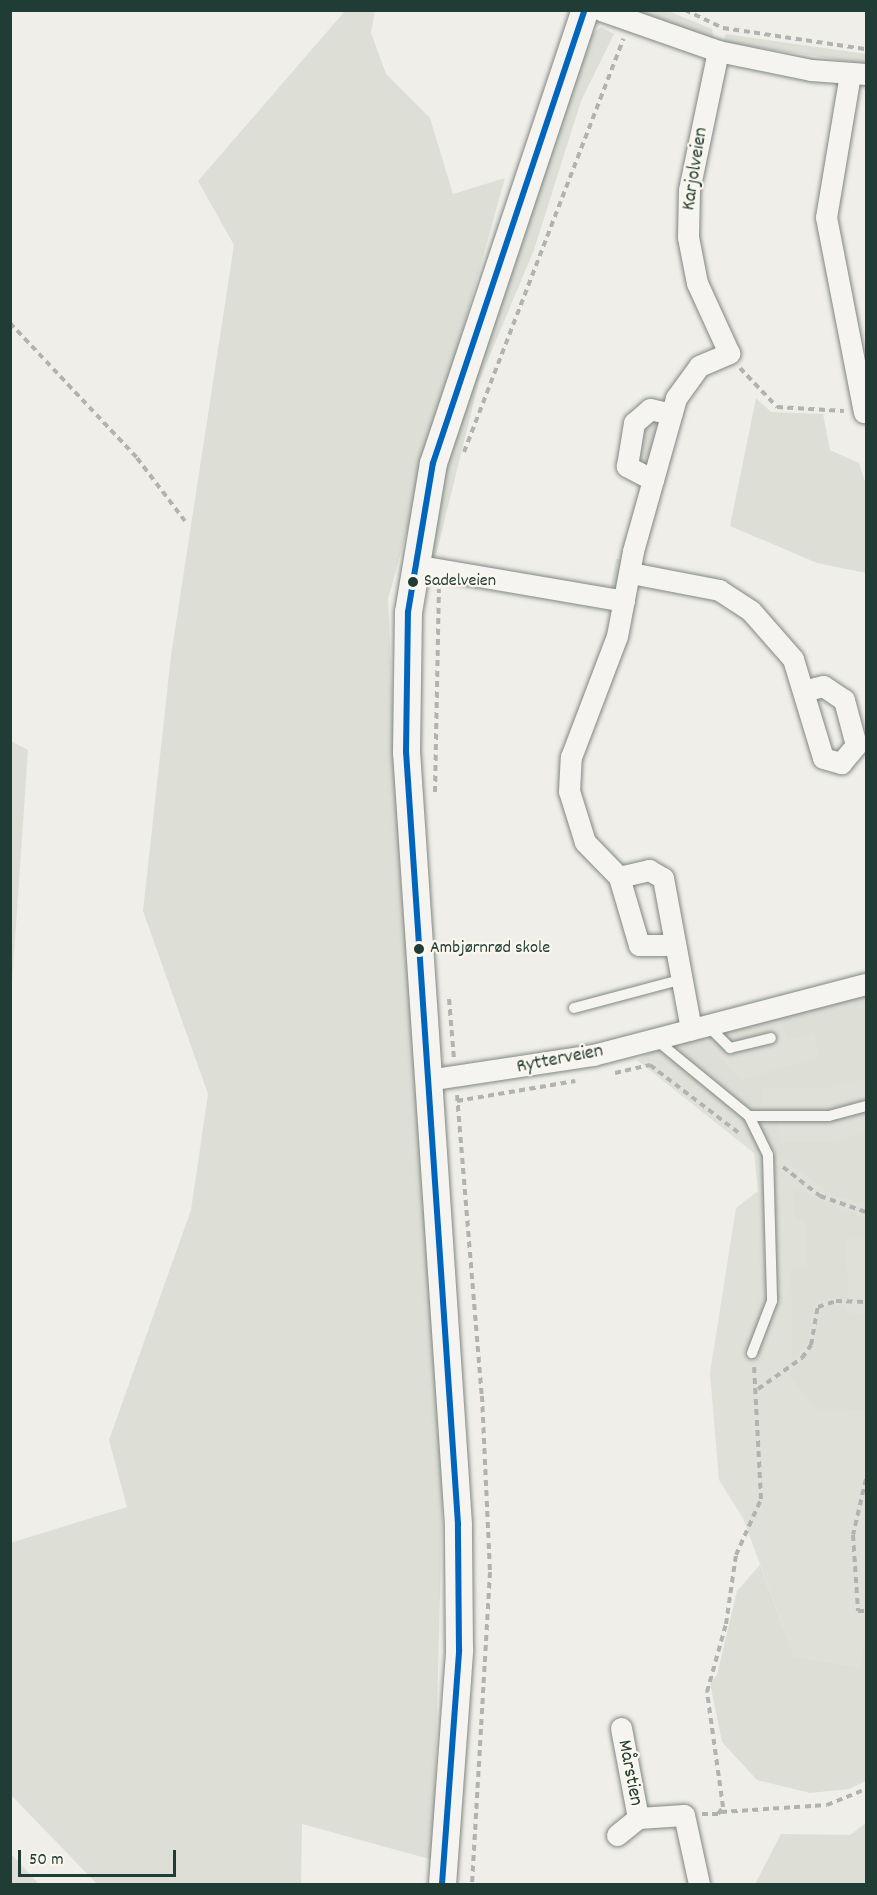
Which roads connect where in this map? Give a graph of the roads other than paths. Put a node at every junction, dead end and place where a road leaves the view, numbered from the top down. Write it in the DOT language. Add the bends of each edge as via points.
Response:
graph roads {
  1 [pos="585,10"];
  2 [pos="601,10"];
  3 [pos="718,51"];
  4 [pos="859,74"];
  5 [pos="864,412"];
  6 [pos="671,414"];
  7 [pos="653,480"];
  8 [pos="414,565"];
  9 [pos="631,573"];
  10 [pos="624,601"];
  11 [pos="807,690"];
  12 [pos="619,877"];
  13 [pos="675,945"];
  14 [pos="680,980"];
  15 [pos="867,984"];
  16 [pos="574,1008"];
  17 [pos="699,1027"];
  18 [pos="771,1038"];
  19 [pos="655,1039"];
  20 [pos="427,1080"];
  21 [pos="867,1106"];
  22 [pos="749,1116"];
  23 [pos="752,1353"];
  24 [pos="621,1728"];
  25 [pos="638,1818"];
  26 [pos="617,1835"];
  27 [pos="442,1884"];
  28 [pos="699,1884"];
  1 -- 8 [label="street" via="460,375 433,463"];
  2 -- 3 [label="street" via="629,23"];
  3 -- 4 [label="street"];
  3 -- 6 [label="street, Karjolveien" via="689,190 688,237 697,283 729,353 692,373"];
  4 -- 5 [label="street" via="826,217"];
  6 -- 7 [label="street"];
  6 -- 7 [label="street" via="650,409 634,423 627,466"];
  7 -- 9 [label="street"];
  8 -- 10 [label="street" via="527,579"];
  8 -- 20 [label="street" via="404,675"];
  9 -- 10 [label="street"];
  9 -- 11 [label="street" via="697,584 736,598 784,646"];
  10 -- 12 [label="street" via="608,664 578,734 569,791 585,842"];
  12 -- 13 [label="street" via="639,945 653,949"];
  12 -- 13 [label="street" via="649,870 660,874"];
  13 -- 14 [label="street"];
  14 -- 16 [label="lane"];
  14 -- 17 [label="street"];
  15 -- 17 [label="street, Rytterveien"];
  17 -- 18 [label="lane" via="730,1048"];
  17 -- 19 [label="street, Rytterveien"];
  19 -- 20 [label="street, Rytterveien" via="456,1079"];
  19 -- 22 [label="lane"];
  20 -- 27 [label="street" via="458,1524 459,1650"];
  21 -- 22 [label="lane" via="829,1116"];
  22 -- 23 [label="lane" via="768,1155 772,1301"];
  24 -- 25 [label="street, Mårstien"];
  25 -- 26 [label="street, Mårstien"];
  25 -- 28 [label="street, Mårstien" via="684,1815"];
}
